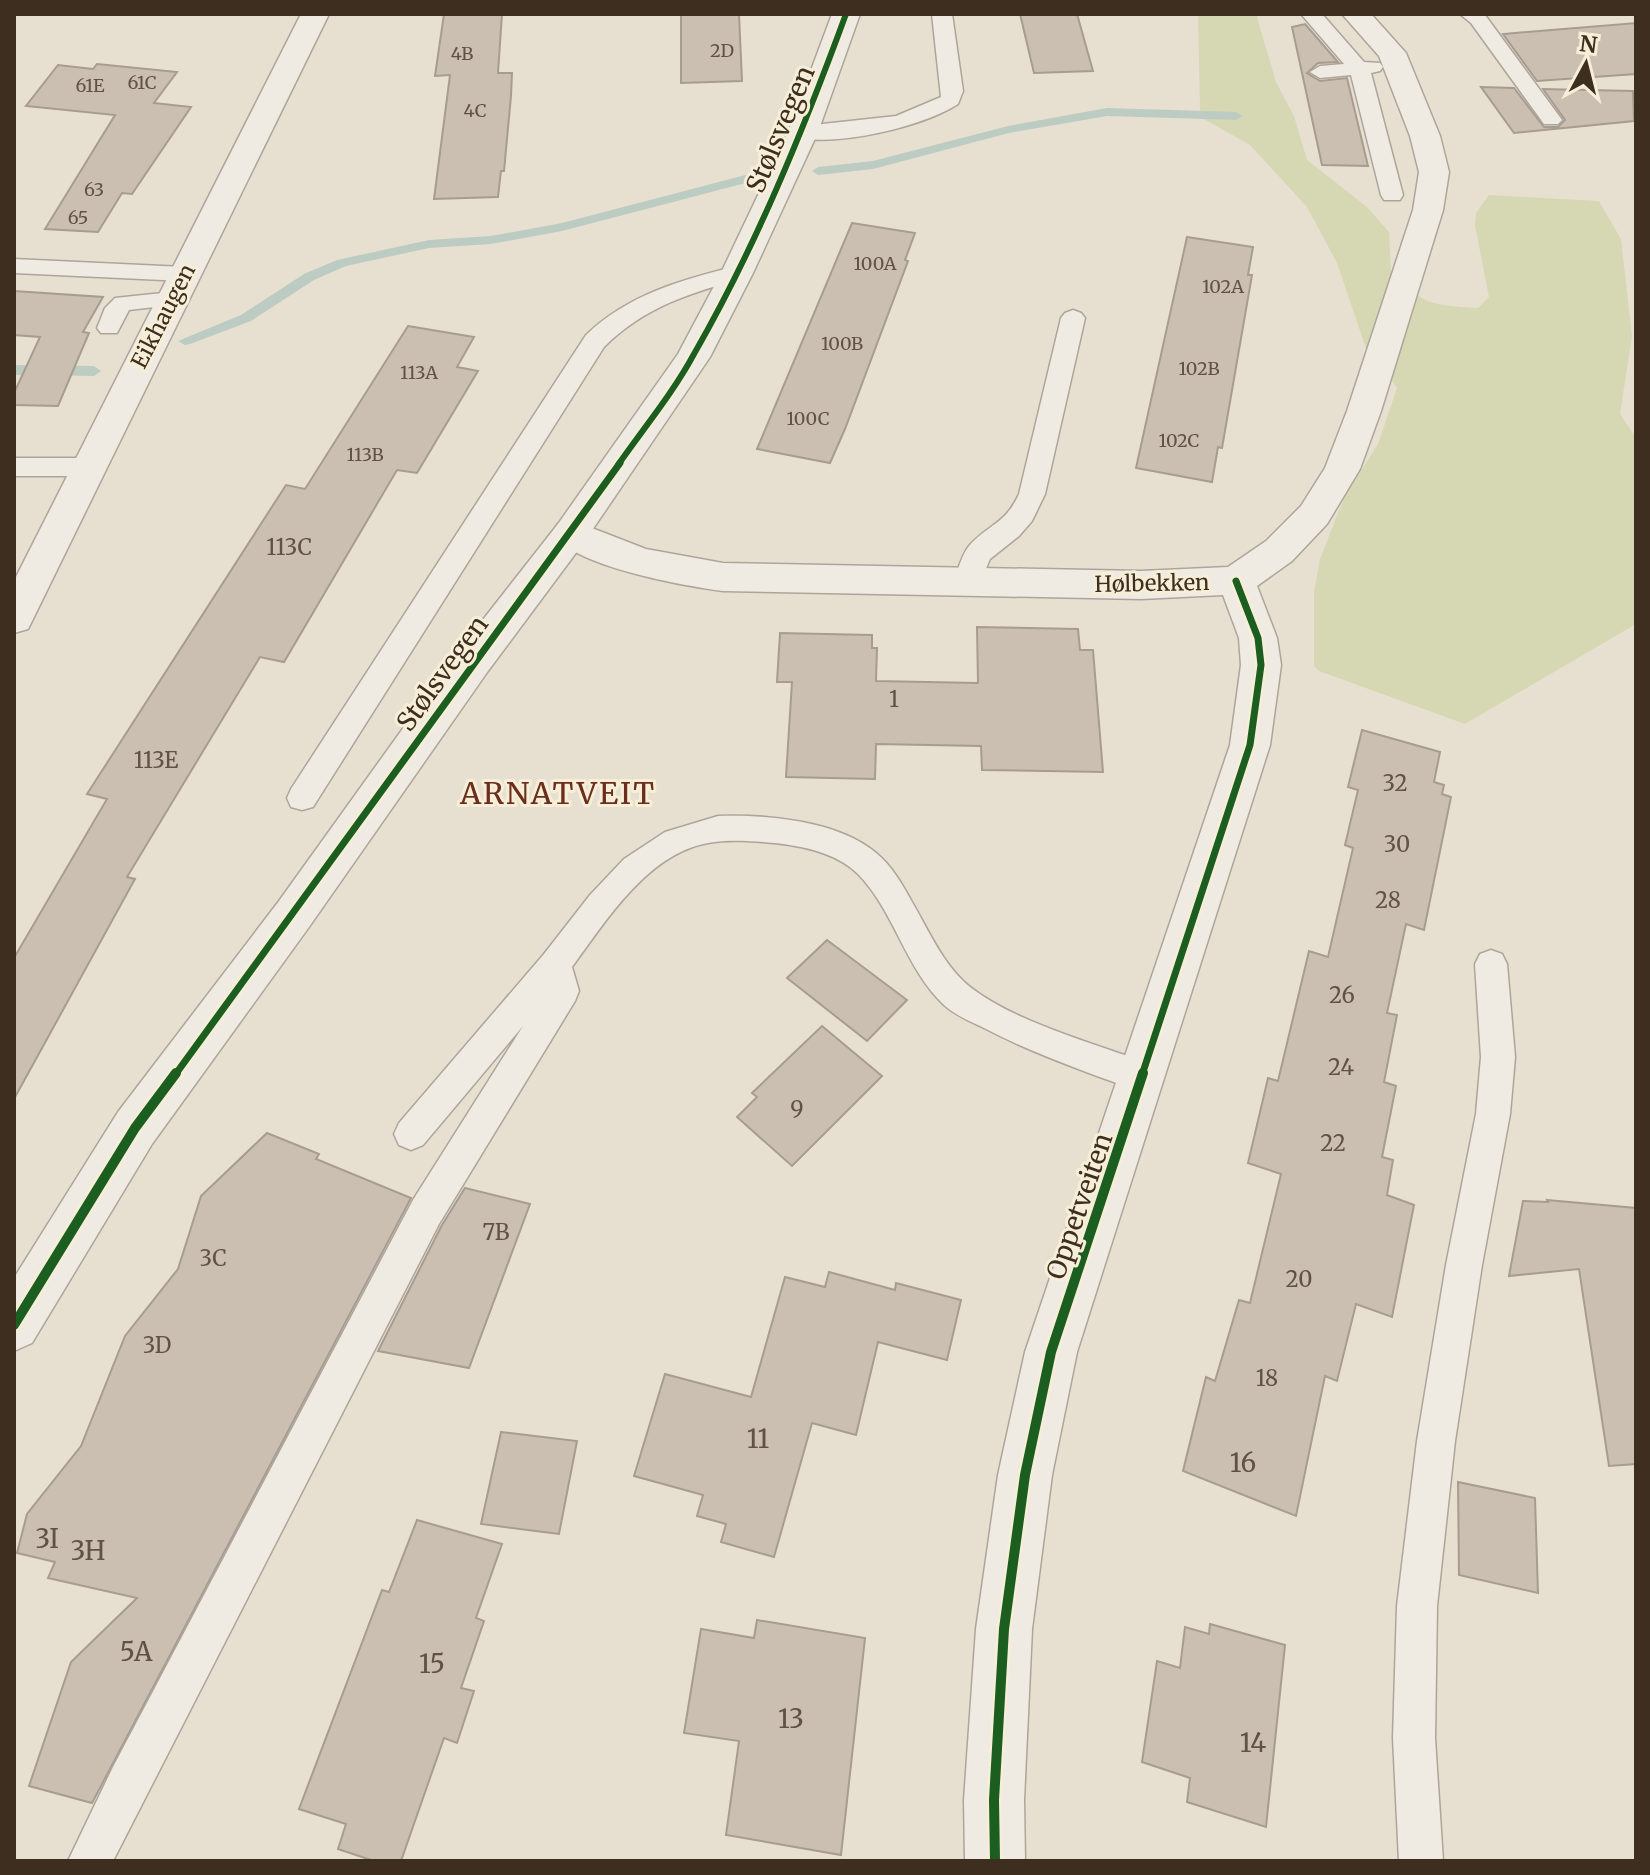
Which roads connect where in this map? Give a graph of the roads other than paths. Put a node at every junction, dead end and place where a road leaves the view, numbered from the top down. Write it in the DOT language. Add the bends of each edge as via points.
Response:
graph roads {
  1 [pos="315,14"];
  2 [pos="846,14"];
  3 [pos="942,14"];
  4 [pos="1311,14"];
  5 [pos="1356,14"];
  6 [pos="1470,14"];
  7 [pos="1396,64"];
  8 [pos="1359,68"];
  9 [pos="1320,72"];
  10 [pos="1551,120"];
  11 [pos="803,132"];
  12 [pos="1392,195"];
  13 [pos="14,266"];
  14 [pos="737,273"];
  15 [pos="178,286"];
  16 [pos="1073,318"];
  17 [pos="109,328"];
  18 [pos="14,467"];
  19 [pos="89,467"];
  20 [pos="571,533"];
  21 [pos="1236,581"];
  22 [pos="967,583"];
  23 [pos="14,619"];
  24 [pos="302,798"];
  25 [pos="555,964"];
  26 [pos="1491,964"];
  27 [pos="1143,1077"];
  28 [pos="411,1134"];
  29 [pos="14,1325"];
  30 [pos="90,1861"];
  31 [pos="995,1861"];
  32 [pos="1421,1861"];
  1 -- 15 [label="street, Eikhaugen"];
  2 -- 11 [label="street, Stølsvegen"];
  3 -- 11 [label="lane" via="951,100 891,123"];
  4 -- 8 [label="lane"];
  5 -- 7 [label="street, Hølbekken"];
  6 -- 10 [label="lane"];
  7 -- 8 [label="lane"];
  7 -- 21 [label="street, Hølbekken" via="1434,172 1424,224 1342,469 1314,515 1279,551"];
  8 -- 9 [label="lane"];
  8 -- 12 [label="lane"];
  11 -- 14 [label="street, Stølsvegen"];
  13 -- 15 [label="lane"];
  14 -- 20 [label="street, Stølsvegen" via="693,357"];
  14 -- 24 [label="lane" via="636,306 595,341"];
  15 -- 17 [label="lane" via="123,303"];
  15 -- 19 [label="street, Eikhaugen"];
  16 -- 22 [label="lane" via="1032,494 1010,529 978,554"];
  18 -- 19 [label="lane"];
  19 -- 23 [label="street, Eikhaugen"];
  20 -- 22 [label="street, Hølbekken" via="617,556 671,571"];
  20 -- 29 [label="street, Stølsvegen" via="135,1128"];
  21 -- 22 [label="street, Hølbekken"];
  21 -- 27 [label="street, Oppetveiten" via="1258,638 1261,665 1250,745"];
  25 -- 27 [label="lane" via="614,887 657,849 701,831 789,832 865,861 892,891 927,963 957,996 1014,1028"];
  25 -- 28 [label="lane"];
  25 -- 30 [label="lane" via="563,991 426,1212"];
  26 -- 32 [label="lane" via="1498,1057 1493,1114 1436,1441 1417,1606 1414,1738"];
  27 -- 31 [label="street, Oppetveiten" via="1051,1352 1025,1475 1004,1629"];
}
